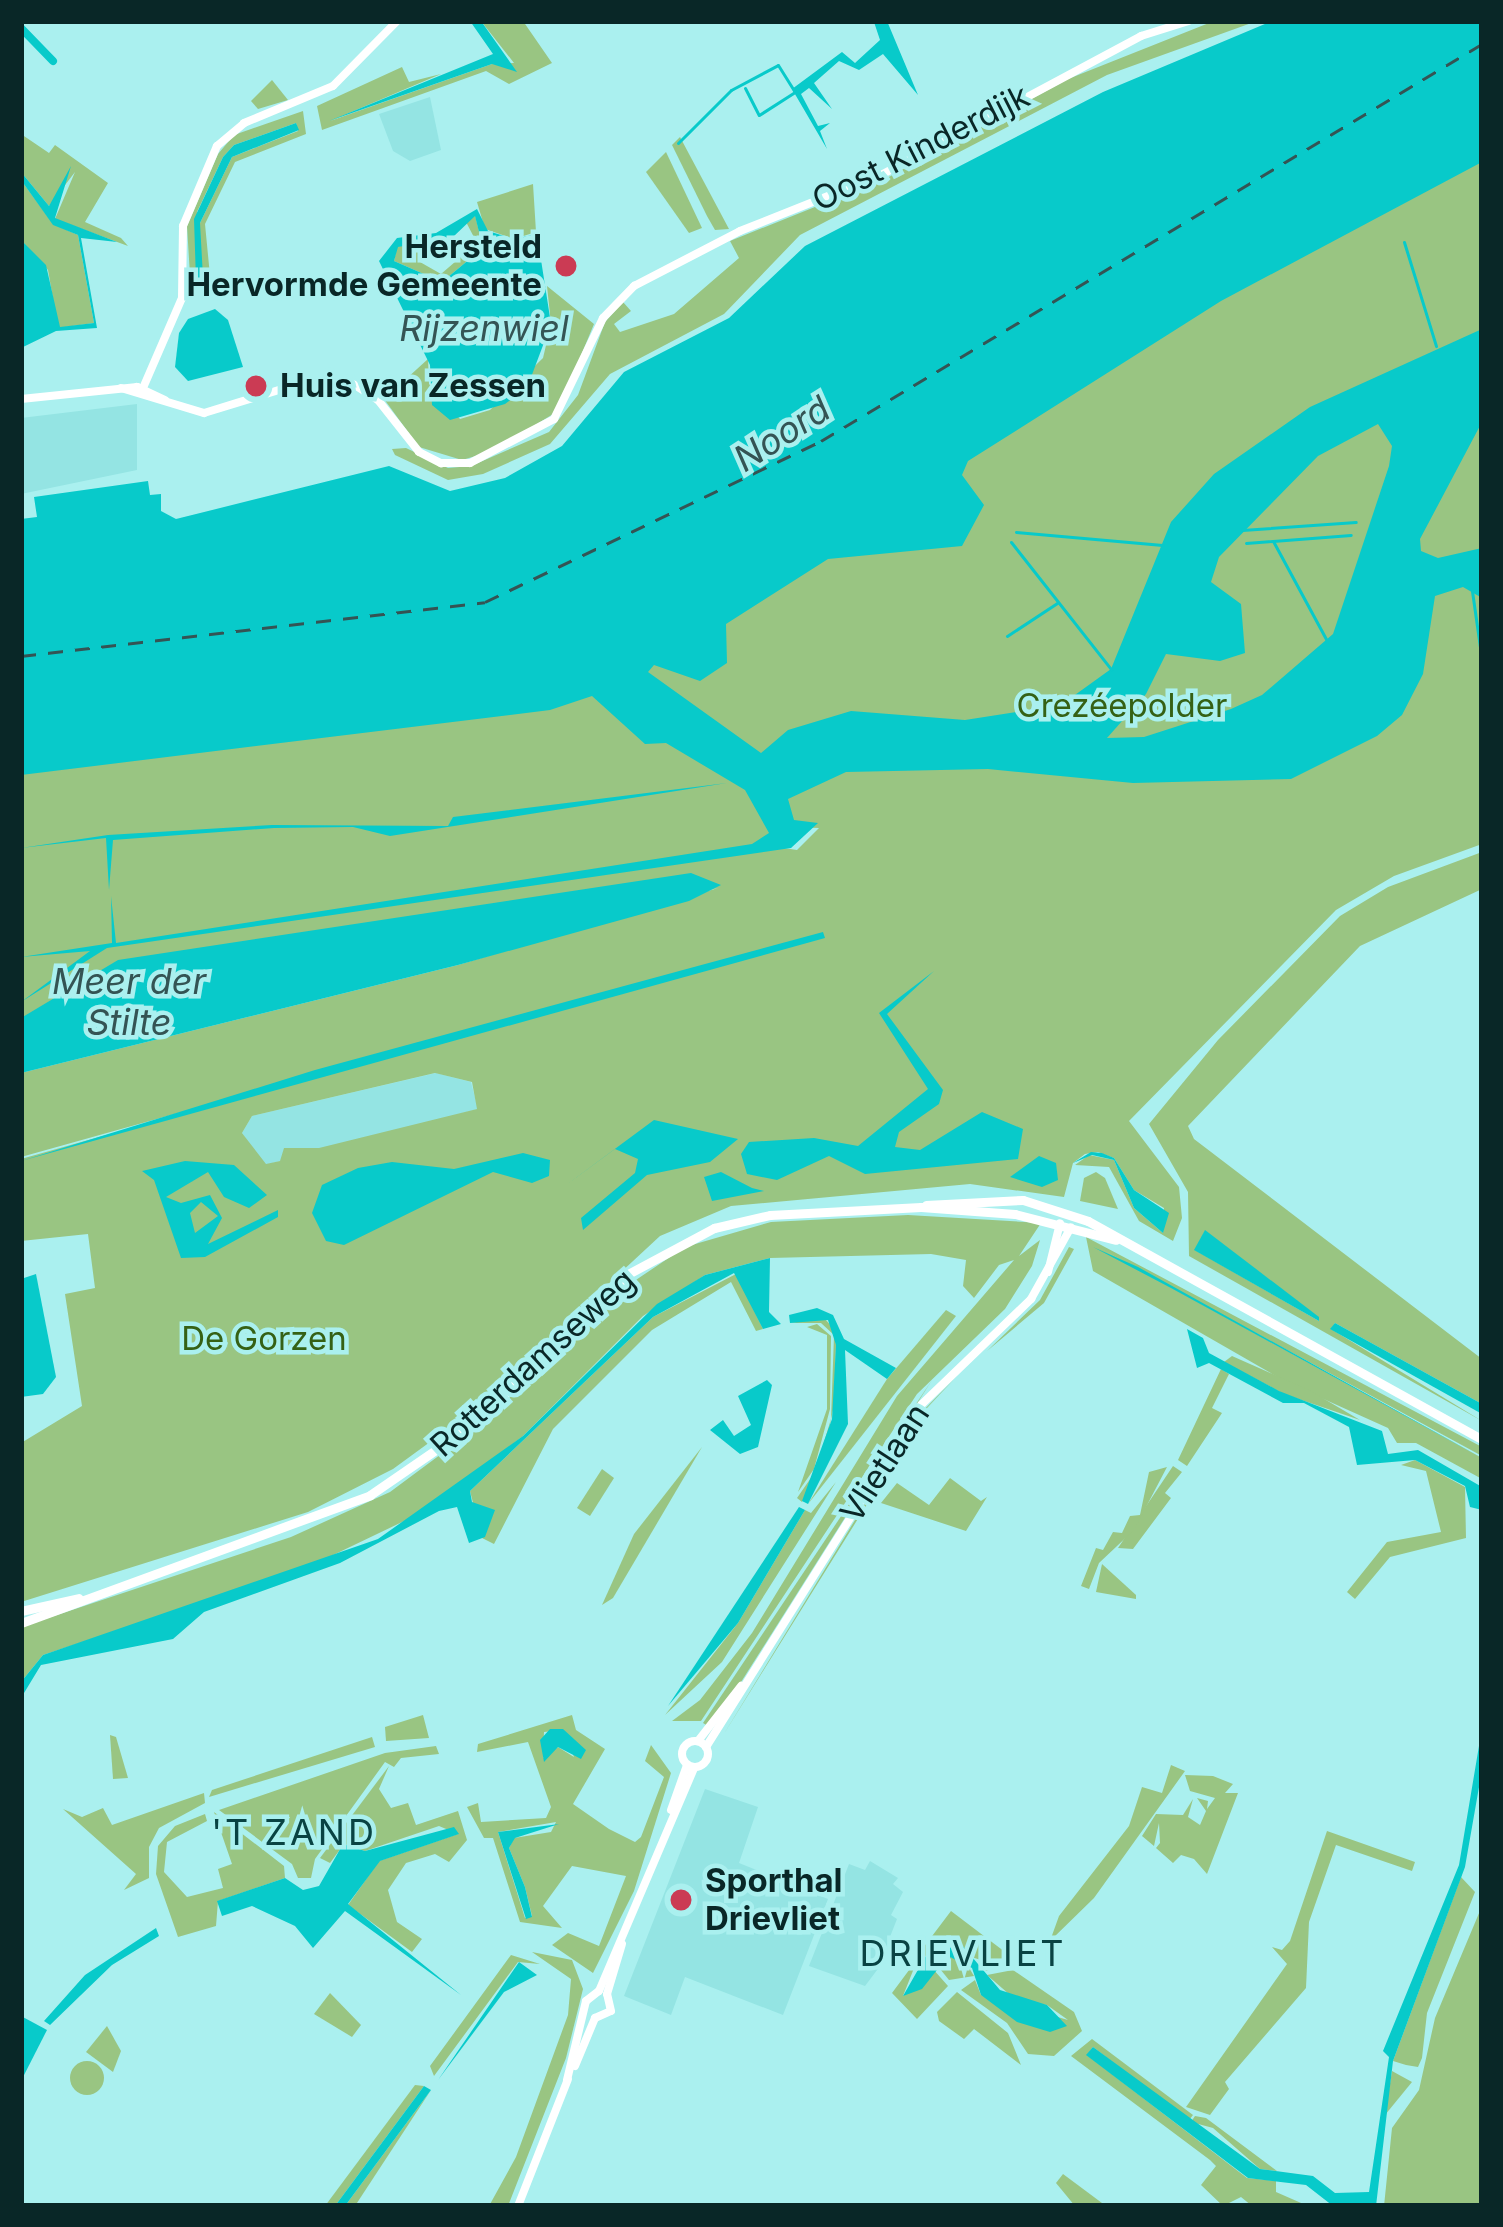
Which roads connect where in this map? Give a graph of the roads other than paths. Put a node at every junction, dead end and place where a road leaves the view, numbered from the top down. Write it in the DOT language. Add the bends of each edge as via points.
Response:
graph roads {
  1 [pos="397,21"];
  2 [pos="1189,21"];
  3 [pos="145,391"];
  4 [pos="21,399"];
  5 [pos="1067,1219"];
  6 [pos="1482,1439"];
  7 [pos="90,1596"];
  8 [pos="21,1611"];
  9 [pos="21,1623"];
  10 [pos="702,1744"];
  11 [pos="690,1766"];
  12 [pos="603,1993"];
  13 [pos="592,2016"];
  14 [pos="518,2206"];
  1 -- 3 [label="street" via="333,86 244,123 211,156 183,226 185,288"];
  2 -- 3 [label="street, Oost Kinderdijk" via="1118,48 866,182 714,243 634,286 600,322 554,419 512,447 460,465 412,448 378,400 350,382 311,380 218,413"];
  3 -- 4 [label="street"];
  5 -- 6 [label="main road, Rotterdamseweg"];
  5 -- 7 [label="main road, Rotterdamseweg" via="921,1207 770,1215 694,1234 628,1274 472,1425 393,1482 289,1531"];
  5 -- 10 [label="street, Vlietlaan" via="1048,1274 921,1405"];
  7 -- 8 [label="main road, Rotterdamseweg"];
  7 -- 9 [label="main road, Rotterdamseweg"];
  10 -- 11 [label="street" via="707,1760"];
  10 -- 11 [label="street" via="683,1748"];
  11 -- 12 [label="street"];
  12 -- 13 [label="street" via="587,1998"];
  12 -- 13 [label="street" via="611,2011"];
  13 -- 14 [label="street"];
}
